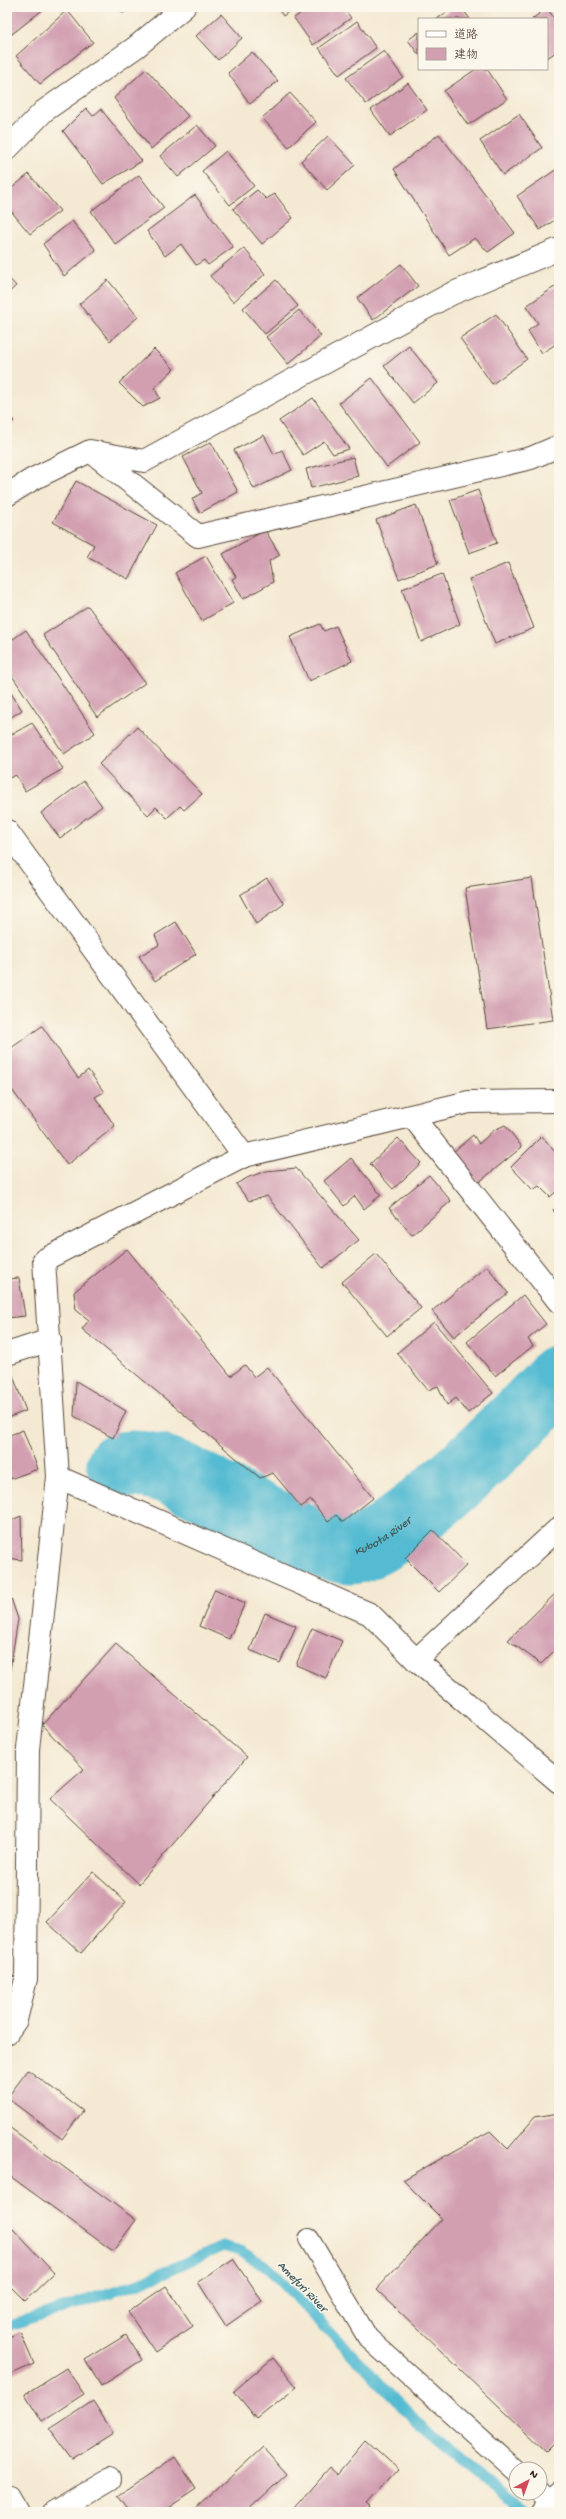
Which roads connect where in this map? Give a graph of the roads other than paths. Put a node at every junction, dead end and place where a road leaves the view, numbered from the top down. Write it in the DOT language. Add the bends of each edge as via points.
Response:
graph roads {
  1 [pos="184,7"];
  2 [pos="7,149"];
  3 [pos="559,249"];
  4 [pos="559,446"];
  5 [pos="90,451"];
  6 [pos="7,495"];
  7 [pos="7,831"];
  8 [pos="559,1101"];
  9 [pos="412,1116"];
  10 [pos="244,1156"];
  11 [pos="559,1302"];
  12 [pos="50,1340"];
  13 [pos="7,1354"];
  14 [pos="58,1477"];
  15 [pos="559,1528"];
  16 [pos="416,1660"];
  17 [pos="559,1782"];
  18 [pos="10,2022"];
  19 [pos="309,2239"];
  20 [pos="508,2464"];
  21 [pos="110,2479"];
  22 [pos="7,2495"];
  23 [pos="17,2512"];
  24 [pos="54,2512"];
  1 -- 2 [label="street" via="136,47 44,111"];
  3 -- 5 [label="street" via="451,294 144,461"];
  4 -- 5 [label="street" via="531,458 198,536"];
  5 -- 6 [label="street"];
  7 -- 10 [label="street"];
  8 -- 9 [label="street" via="468,1102"];
  9 -- 10 [label="street"];
  9 -- 11 [label="street"];
  10 -- 12 [label="street" via="44,1260"];
  12 -- 13 [label="street"];
  12 -- 14 [label="street"];
  14 -- 16 [label="street" via="370,1614"];
  14 -- 18 [label="street" via="28,1750 26,1979"];
  15 -- 16 [label="street"];
  16 -- 17 [label="street"];
  19 -- 20 [label="lane" via="368,2338"];
  21 -- 24 [label="street"];
  22 -- 23 [label="street"];
}
